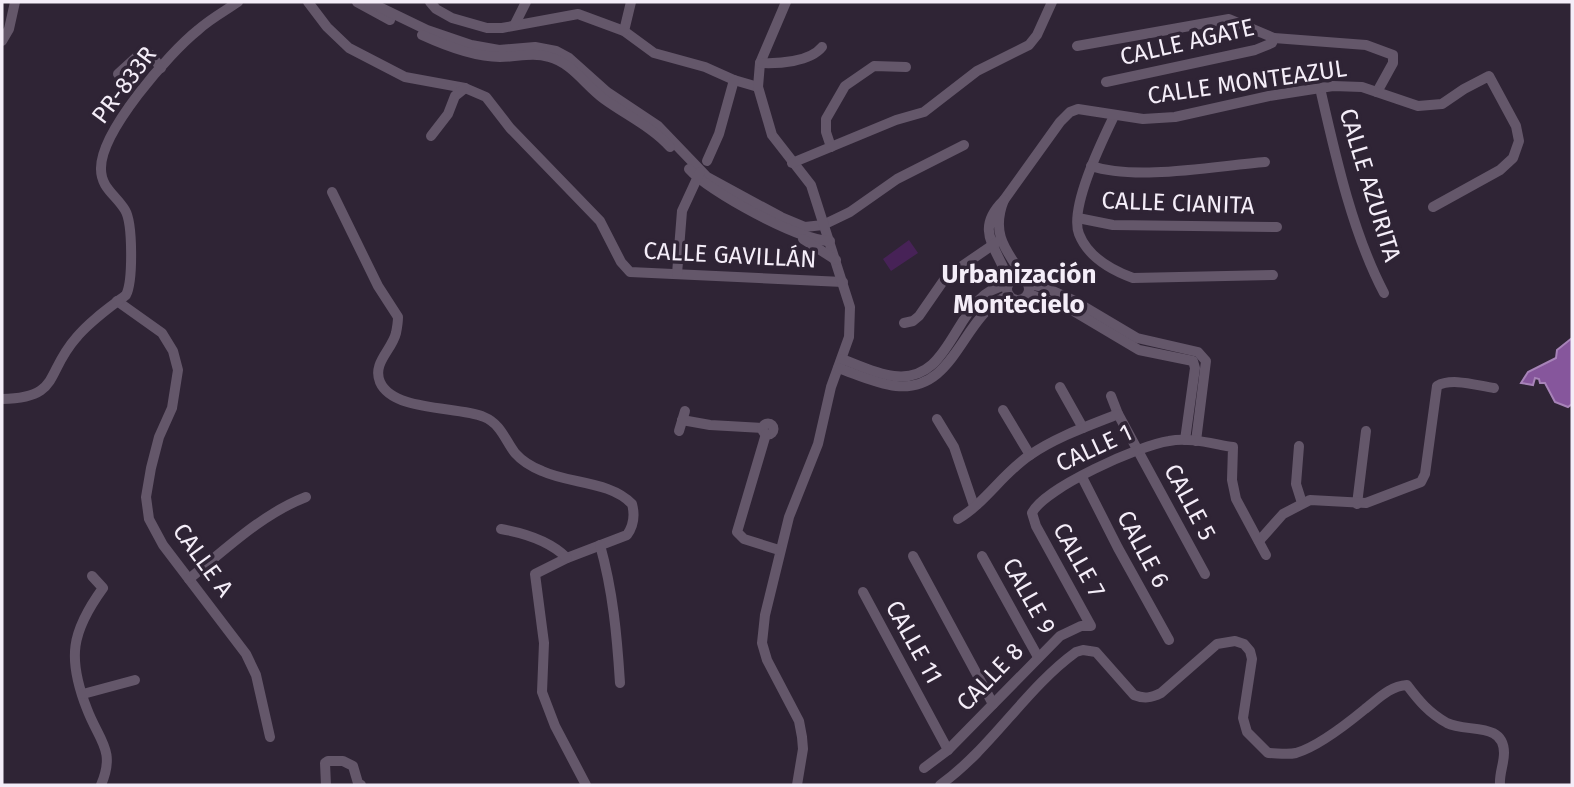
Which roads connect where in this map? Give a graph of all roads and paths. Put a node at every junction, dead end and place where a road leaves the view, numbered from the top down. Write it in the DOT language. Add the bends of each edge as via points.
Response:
graph roads {
  1 [pos="15,2"];
  2 [pos="238,2"];
  3 [pos="308,2"];
  4 [pos="356,2"];
  5 [pos="369,2"];
  6 [pos="430,2"];
  7 [pos="526,2"];
  8 [pos="631,2"];
  9 [pos="786,2"];
  10 [pos="1052,2"];
  11 [pos="515,24"];
  12 [pos="624,31"];
  13 [pos="1274,38"];
  14 [pos="2,41"];
  15 [pos="1077,46"];
  16 [pos="822,47"];
  17 [pos="760,63"];
  18 [pos="905,67"];
  19 [pos="161,68"];
  20 [pos="118,74"];
  21 [pos="734,80"];
  22 [pos="1106,82"];
  23 [pos="465,88"];
  24 [pos="758,88"];
  25 [pos="1320,88"];
  26 [pos="1377,92"];
  27 [pos="1114,116"];
  28 [pos="431,136"];
  29 [pos="964,145"];
  30 [pos="831,147"];
  31 [pos="707,161"];
  32 [pos="1265,162"];
  33 [pos="792,163"];
  34 [pos="1091,166"];
  35 [pos="702,177"];
  36 [pos="332,192"];
  37 [pos="1433,206"];
  38 [pos="1078,218"];
  39 [pos="790,225"];
  40 [pos="1278,227"];
  41 [pos="827,233"];
  42 [pos="997,243"];
  43 [pos="836,260"];
  44 [pos="680,274"];
  45 [pos="1273,275"];
  46 [pos="843,282"];
  47 [pos="1027,286"];
  48 [pos="1006,287"];
  49 [pos="1384,293"];
  50 [pos="117,301"];
  51 [pos="904,323"];
  52 [pos="840,363"];
  53 [pos="1060,387"];
  54 [pos="1494,388"];
  55 [pos="1111,396"];
  56 [pos="2,399"];
  57 [pos="1003,410"];
  58 [pos="1118,414"];
  59 [pos="937,419"];
  60 [pos="682,421"];
  61 [pos="1083,428"];
  62 [pos="1366,431"];
  63 [pos="1185,440"];
  64 [pos="1196,441"];
  65 [pos="1299,446"];
  66 [pos="1138,450"];
  67 [pos="1030,455"];
  68 [pos="1082,477"];
  69 [pos="306,497"];
  70 [pos="1302,503"];
  71 [pos="1357,504"];
  72 [pos="974,506"];
  73 [pos="1032,513"];
  74 [pos="958,520"];
  75 [pos="501,529"];
  76 [pos="1259,541"];
  77 [pos="600,545"];
  78 [pos="779,550"];
  79 [pos="913,555"];
  80 [pos="1266,555"];
  81 [pos="982,556"];
  82 [pos="567,558"];
  83 [pos="1205,574"];
  84 [pos="92,576"];
  85 [pos="189,579"];
  86 [pos="863,592"];
  87 [pos="1091,626"];
  88 [pos="1169,640"];
  89 [pos="1038,657"];
  90 [pos="135,680"];
  91 [pos="620,683"];
  92 [pos="83,694"];
  93 [pos="993,704"];
  94 [pos="270,737"];
  95 [pos="948,750"];
  96 [pos="924,768"];
  97 [pos="101,785"];
  98 [pos="326,785"];
  99 [pos="361,785"];
  100 [pos="586,785"];
  101 [pos="797,785"];
  102 [pos="940,785"];
  103 [pos="1500,785"];
  1 -- 14 [label="street"];
  2 -- 19 [label="street, PR-833R / PR-833R" via="197,30"];
  3 -- 23 [label="street, CALLE GAVILLÁN" via="349,48 405,77"];
  4 -- 35 [label="street" via="469,53 554,58 656,134"];
  5 -- 35 [label="street" via="471,46 499,50 542,47 563,55 666,133"];
  6 -- 11 [label="street" via="436,9 487,28"];
  7 -- 11 [label="street"];
  8 -- 12 [label="street"];
  9 -- 17 [label="street"];
  10 -- 30 [label="street" via="1029,45 977,71 923,112"];
  11 -- 12 [label="street" via="578,14"];
  12 -- 21 [label="street" via="654,52"];
  13 -- 15 [label="street" via="1229,19"];
  13 -- 22 [label="street, CALLE AGATE" via="1255,50"];
  13 -- 26 [label="street" via="1384,50 1393,55 1393,63"];
  16 -- 17 [label="street" via="802,58"];
  17 -- 24 [label="street"];
  18 -- 30 [label="street" via="874,66 845,86 826,119"];
  19 -- 20 [label="street" via="151,55 141,53"];
  19 -- 50 [label="street, PR-833R / PR-833R" via="107,141 101,169 104,186 128,219 130,288"];
  21 -- 24 [label="street"];
  21 -- 31 [label="street"];
  23 -- 28 [label="street" via="455,96 449,114"];
  23 -- 44 [label="street, CALLE GAVILLÁN" via="486,97 600,221 631,272"];
  24 -- 33 [label="street" via="772,135"];
  25 -- 26 [label="street, CALLE MONTEAZUL" via="1362,87"];
  25 -- 27 [label="street, CALLE MONTEAZUL" via="1175,117"];
  25 -- 49 [label="street, CALLE AZURITA" via="1371,268"];
  26 -- 37 [label="street, CALLE MONTEAZUL" via="1418,106 1442,104 1489,76 1516,126 1519,141 1513,158 1500,170"];
  27 -- 34 [label="street"];
  27 -- 42 [label="street, CALLE MONTEAZUL" via="1086,109 1070,112 1060,122 1004,201"];
  29 -- 41 [label="street" via="897,179"];
  30 -- 33 [label="street"];
  32 -- 34 [label="street" via="1135,173"];
  33 -- 41 [label="street" via="811,185"];
  34 -- 38 [label="street"];
  35 -- 39 [label="street"];
  35 -- 44 [label="street" via="682,211"];
  36 -- 77 [label="street" via="377,286 398,317 396,335 378,368 387,393 414,404 484,416 532,466 619,493 633,509 632,528 627,535"];
  38 -- 40 [label="street, CALLE CIANITA" via="1113,225"];
  38 -- 45 [label="street" via="1079,234 1101,262 1133,278"];
  39 -- 41 [label="street"];
  39 -- 41 [label="street" via="816,240"];
  39 -- 43 [label="street"];
  41 -- 43 [label="street"];
  42 -- 47 [label="street"];
  42 -- 48 [label="street, CALLE MONTEAZUL"];
  42 -- 51 [label="street" via="946,277 919,316"];
  43 -- 46 [label="street"];
  44 -- 46 [label="street, CALLE GAVILLÁN"];
  46 -- 52 [label="street" via="850,307 849,337"];
  47 -- 48 [label="street" via="1018,278"];
  47 -- 48 [label="street" via="1024,299 1017,301"];
  47 -- 63 [label="street" via="1139,350 1194,361"];
  47 -- 64 [label="street" via="1044,287 1073,300 1146,342 1198,352 1206,361"];
  48 -- 52 [label="street" via="977,302 928,368 891,376"];
  48 -- 52 [label="street" via="981,314 947,365 917,385 896,386"];
  50 -- 56 [label="street, PR-833R / PR-833R" via="67,349 41,391 26,399"];
  50 -- 85 [label="street, CALLE A" via="162,333 178,370 146,497 149,519"];
  52 -- 78 [label="street" via="818,443"];
  53 -- 61 [label="street"];
  54 -- 71 [label="street" via="1453,382 1437,386 1421,482"];
  55 -- 58 [label="street, CALLE 5"];
  57 -- 67 [label="street"];
  58 -- 61 [label="street"];
  58 -- 66 [label="street, CALLE 5"];
  59 -- 72 [label="street" via="954,447"];
  60 -- 78 [label="street" via="764,431 737,532 744,539"];
  61 -- 67 [label="street"];
  62 -- 71 [label="street"];
  63 -- 64 [label="street, CALLE 1"];
  63 -- 66 [label="street, CALLE 1"];
  64 -- 76 [label="street, CALLE 1" via="1233,447 1236,499"];
  65 -- 70 [label="street" via="1296,484"];
  66 -- 68 [label="street, CALLE 1"];
  66 -- 83 [label="street, CALLE 5"];
  67 -- 72 [label="street"];
  68 -- 73 [label="street, CALLE 1" via="1054,491 1035,505"];
  68 -- 88 [label="street, CALLE 6"];
  69 -- 85 [label="street" via="275,513"];
  70 -- 71 [label="street" via="1320,499"];
  70 -- 76 [label="street" via="1283,514"];
  72 -- 74 [label="street"];
  73 -- 87 [label="street, CALLE 7"];
  75 -- 82 [label="street" via="524,533"];
  76 -- 80 [label="street"];
  77 -- 82 [label="street"];
  77 -- 91 [label="street" via="616,622"];
  78 -- 101 [label="street" via="762,643 799,721 803,749"];
  79 -- 93 [label="street"];
  81 -- 89 [label="street, CALLE 9"];
  82 -- 100 [label="street" via="535,575 544,643 542,692"];
  84 -- 92 [label="street" via="103,588 85,616 74,650"];
  85 -- 94 [label="street, CALLE A" via="246,654 256,675"];
  86 -- 95 [label="street, CALLE 11"];
  87 -- 89 [label="street, CALLE 8" via="1060,636"];
  89 -- 93 [label="street, CALLE 8"];
  90 -- 92 [label="street"];
  92 -- 97 [label="street" via="108,760"];
  93 -- 95 [label="street, CALLE 8"];
  95 -- 96 [label="street, CALLE 8"];
  98 -- 99 [label="street" via="328,761 353,766"];
  102 -- 103 [label="street" via="963,769 1076,652 1096,652 1142,699 1161,693 1217,644 1227,641 1244,644 1250,651 1243,718 1247,732 1268,753 1292,754 1306,749 1389,690 1408,685 1425,709 1451,725 1498,735 1504,751"];
}
